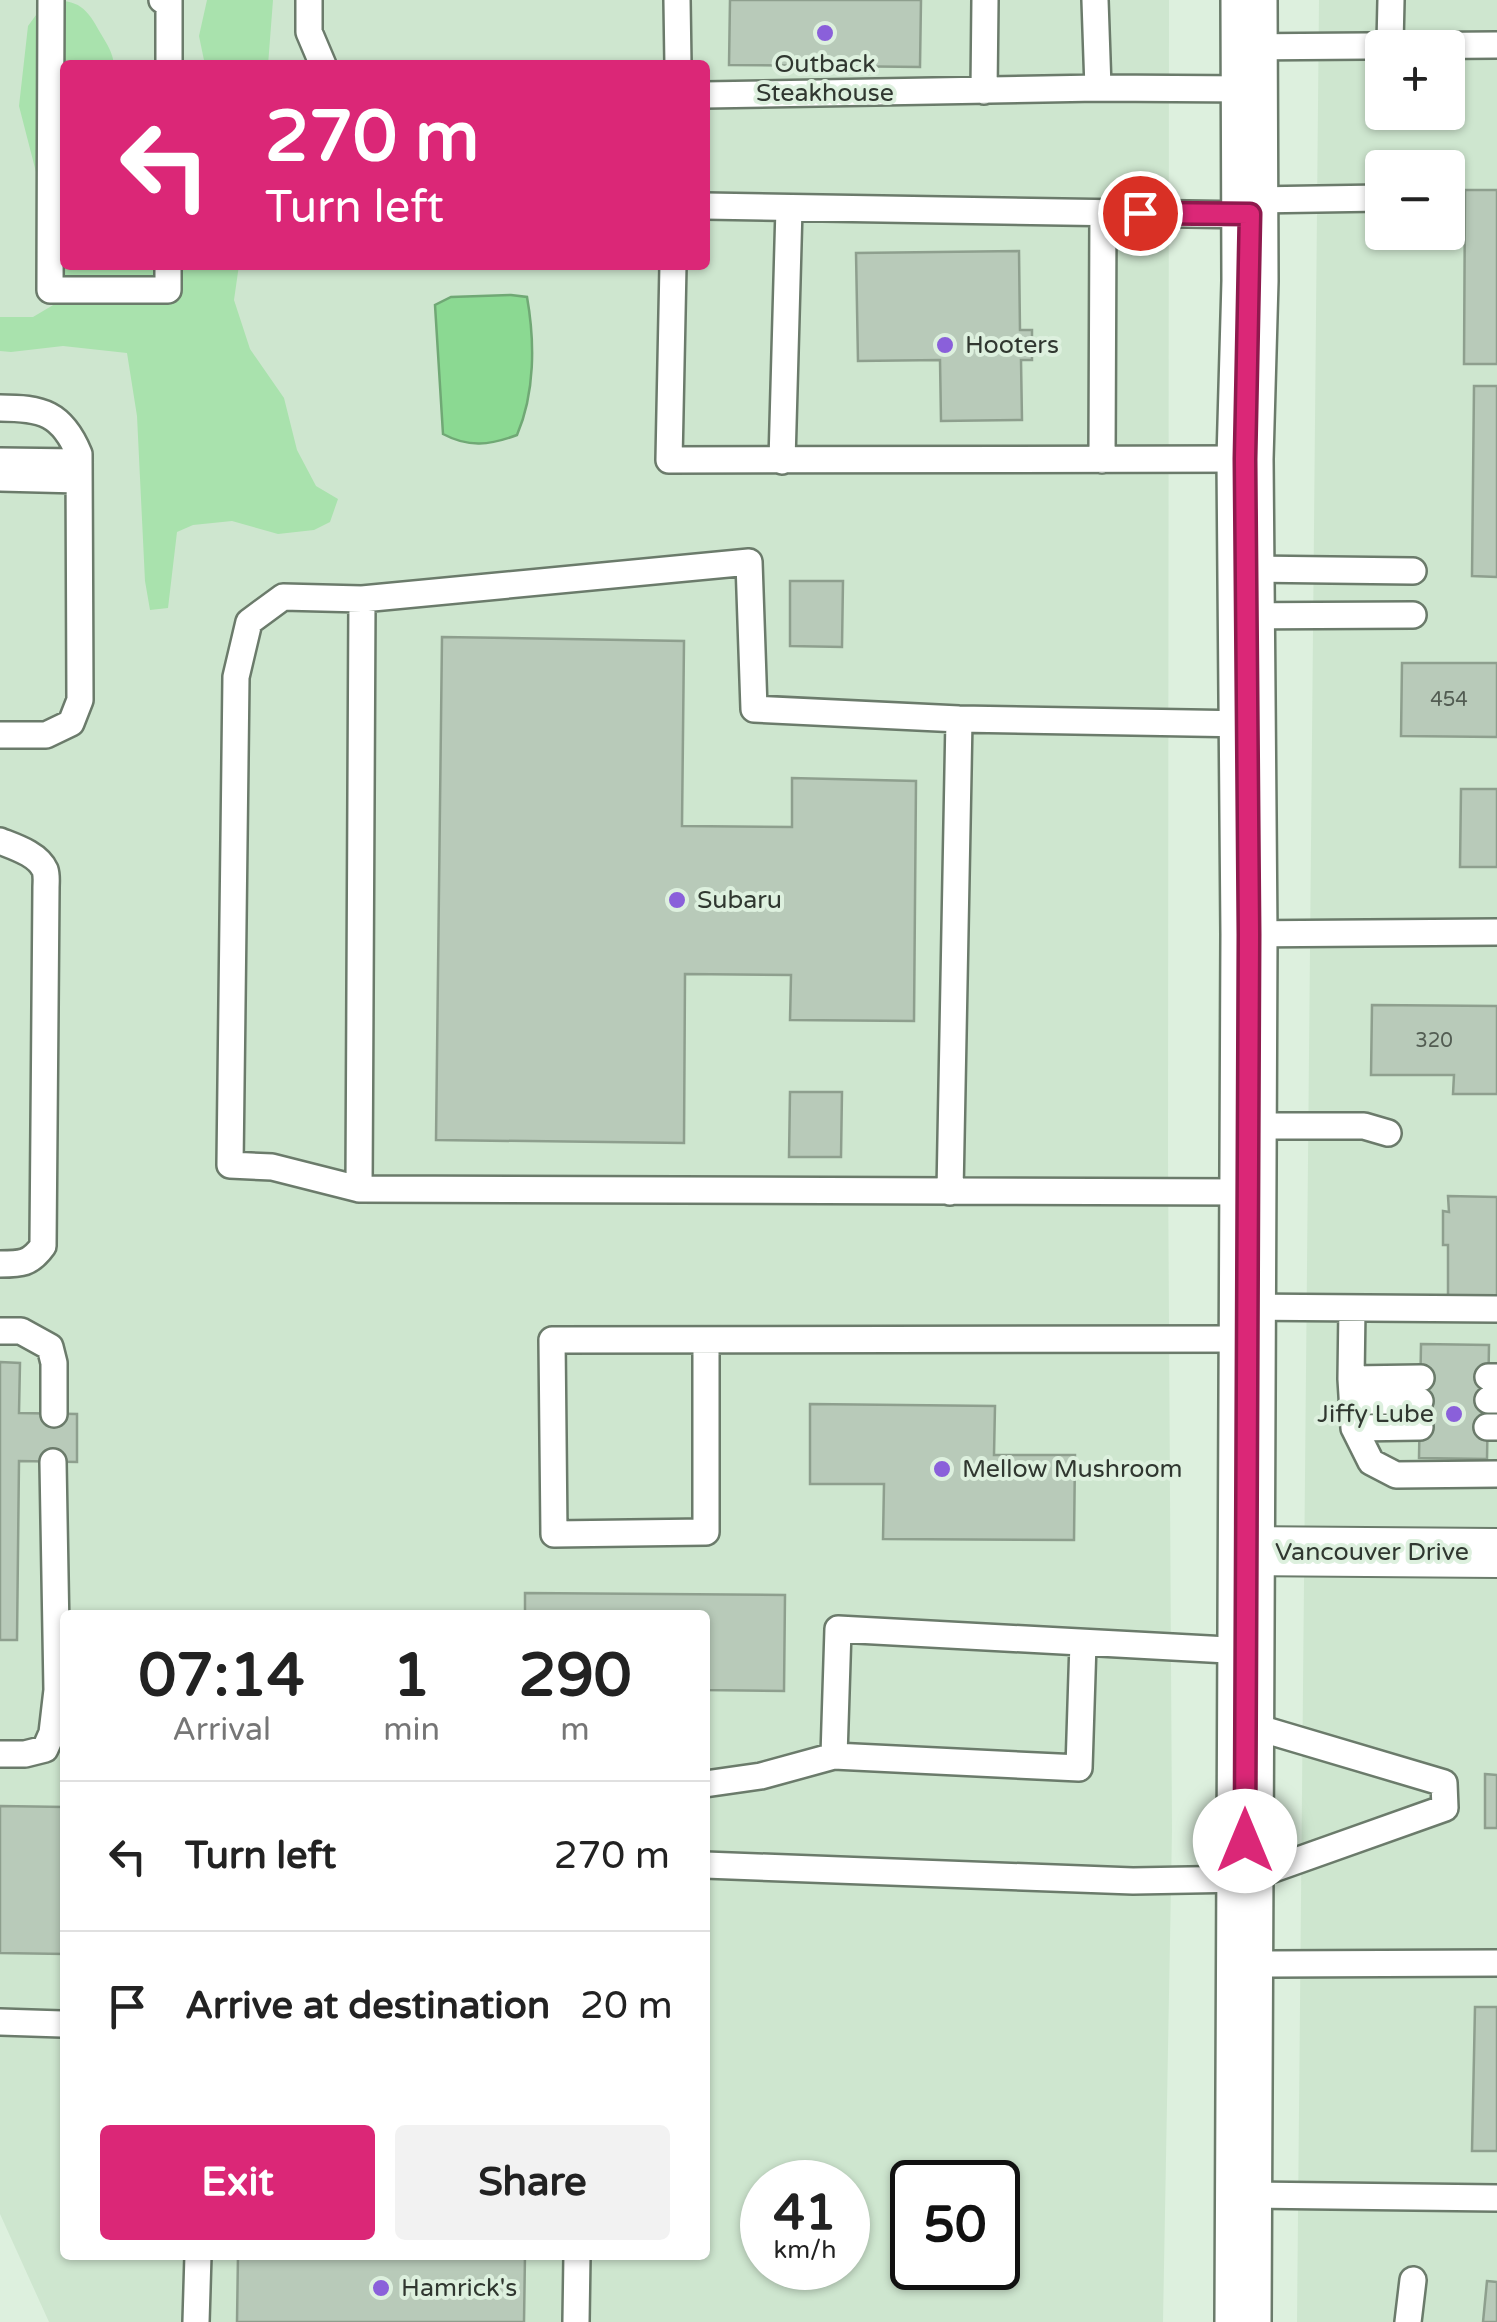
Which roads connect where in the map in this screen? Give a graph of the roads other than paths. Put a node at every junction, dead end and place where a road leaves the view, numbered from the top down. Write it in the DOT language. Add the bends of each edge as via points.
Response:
graph roads {
  1 [pos="51,0"];
  2 [pos="162,0"];
  3 [pos="309,0"];
  4 [pos="678,0"];
  5 [pos="985,0"];
  6 [pos="1096,0"];
  7 [pos="1392,0"];
  8 [pos="1391,30"];
  9 [pos="1365,44"];
  10 [pos="1465,45"];
  11 [pos="1497,45"];
  12 [pos="1250,46"];
  13 [pos="169,60"];
  14 [pos="320,60"];
  15 [pos="678,60"];
  16 [pos="1098,88"];
  17 [pos="984,91"];
  18 [pos="710,95"];
  19 [pos="1365,199"];
  20 [pos="710,206"];
  21 [pos="1250,207"];
  22 [pos="789,208"];
  23 [pos="1104,213"];
  24 [pos="168,270"];
  25 [pos="673,270"];
  26 [pos="0,408"];
  27 [pos="1245,459"];
  28 [pos="1102,460"];
  29 [pos="0,461"];
  30 [pos="782,461"];
  31 [pos="79,471"];
  32 [pos="0,478"];
  33 [pos="1413,571"];
  34 [pos="1247,592"];
  35 [pos="362,599"];
  36 [pos="1413,614"];
  37 [pos="958,719"];
  38 [pos="1249,724"];
  39 [pos="0,736"];
  40 [pos="0,841"];
  41 [pos="1497,932"];
  42 [pos="1249,934"];
  43 [pos="1247,1126"];
  44 [pos="1388,1133"];
  45 [pos="359,1190"];
  46 [pos="950,1192"];
  47 [pos="1247,1192"];
  48 [pos="0,1264"];
  49 [pos="1352,1308"];
  50 [pos="1497,1308"];
  51 [pos="1247,1323"];
  52 [pos="0,1331"];
  53 [pos="706,1340"];
  54 [pos="1420,1389"];
  55 [pos="1351,1390"];
  56 [pos="54,1414"];
  57 [pos="1420,1427"];
  58 [pos="1354,1428"];
  59 [pos="54,1462"];
  60 [pos="1497,1474"];
  61 [pos="1246,1551"];
  62 [pos="1497,1553"];
  63 [pos="1082,1643"];
  64 [pos="1246,1651"];
  65 [pos="1245,1724"];
  66 [pos="0,1754"];
  67 [pos="834,1756"];
  68 [pos="710,1783"];
  69 [pos="710,1866"];
  70 [pos="1245,1880"];
  71 [pos="1497,1963"];
  72 [pos="1244,1964"];
  73 [pos="0,2022"];
  74 [pos="60,2024"];
  75 [pos="1244,2196"];
  76 [pos="1497,2198"];
  77 [pos="198,2260"];
  78 [pos="577,2260"];
  79 [pos="1414,2280"];
  80 [pos="196,2322"];
  81 [pos="576,2322"];
  82 [pos="1243,2322"];
  83 [pos="1408,2322"];
  1 -- 24 [label="lane" via="50,290 168,290"];
  2 -- 13 [label="lane" via="169,0"];
  3 -- 14 [label="lane" via="308,32"];
  4 -- 15 [label="lane"];
  5 -- 17 [label="lane"];
  6 -- 16 [label="lane"];
  7 -- 8 [label="lane"];
  9 -- 12 [label="lane"];
  10 -- 11 [label="lane"];
  12 -- 16 [label="lane"];
  12 -- 21 [label="main road"];
  16 -- 17 [label="lane"];
  17 -- 18 [label="lane"];
  19 -- 21 [label="lane"];
  20 -- 22 [label="lane"];
  21 -- 23 [label="lane"];
  21 -- 27 [label="main road"];
  22 -- 23 [label="lane"];
  22 -- 30 [label="lane"];
  23 -- 28 [label="lane"];
  25 -- 30 [label="lane" via="669,460"];
  26 -- 31 [label="lane" via="51,416 70,433"];
  27 -- 28 [label="lane"];
  27 -- 34 [label="main road"];
  28 -- 30 [label="lane"];
  29 -- 31 [label="lane"];
  31 -- 32 [label="lane"];
  31 -- 39 [label="lane" via="80,700 71,723 46,735"];
  33 -- 34 [label="lane"];
  34 -- 36 [label="lane"];
  34 -- 38 [label="main road"];
  35 -- 37 [label="lane" via="749,562 754,709"];
  35 -- 45 [label="lane"];
  35 -- 45 [label="lane" via="283,598 249,622 236,677 230,1165 272,1167"];
  37 -- 38 [label="lane"];
  37 -- 46 [label="lane"];
  38 -- 42 [label="main road"];
  40 -- 48 [label="lane" via="35,858 46,888 43,1246 34,1259"];
  41 -- 42 [label="lane"];
  42 -- 43 [label="main road"];
  43 -- 44 [label="lane" via="1364,1126"];
  43 -- 47 [label="main road"];
  45 -- 46 [label="lane"];
  46 -- 47 [label="lane"];
  47 -- 51 [label="main road"];
  49 -- 50 [label="lane"];
  49 -- 51 [label="lane"];
  49 -- 55 [label="lane"];
  51 -- 53 [label="lane"];
  51 -- 61 [label="main road"];
  52 -- 56 [label="lane" via="21,1331 50,1346"];
  53 -- 53 [label="lane" via="552,1340 554,1534 706,1532"];
  54 -- 55 [label="lane"];
  55 -- 58 [label="lane"];
  57 -- 58 [label="lane"];
  58 -- 60 [label="lane" via="1371,1462 1396,1475"];
  59 -- 66 [label="lane" via="52,1734 45,1749"];
  61 -- 62 [label="street, Vancouver Drive"];
  61 -- 64 [label="main road"];
  63 -- 64 [label="lane"];
  63 -- 67 [label="lane" via="1080,1768"];
  63 -- 67 [label="lane" via="838,1629"];
  64 -- 65 [label="main road"];
  65 -- 70 [label="main road"];
  65 -- 70 [label="lane" via="1444,1782 1445,1808"];
  67 -- 68 [label="lane"];
  69 -- 70 [label="lane"];
  70 -- 72 [label="main road"];
  71 -- 72 [label="lane"];
  72 -- 75 [label="main road"];
  73 -- 74 [label="lane"];
  75 -- 76 [label="lane"];
  75 -- 82 [label="main road"];
  77 -- 80 [label="lane"];
  78 -- 81 [label="lane"];
  79 -- 83 [label="lane"];
}
